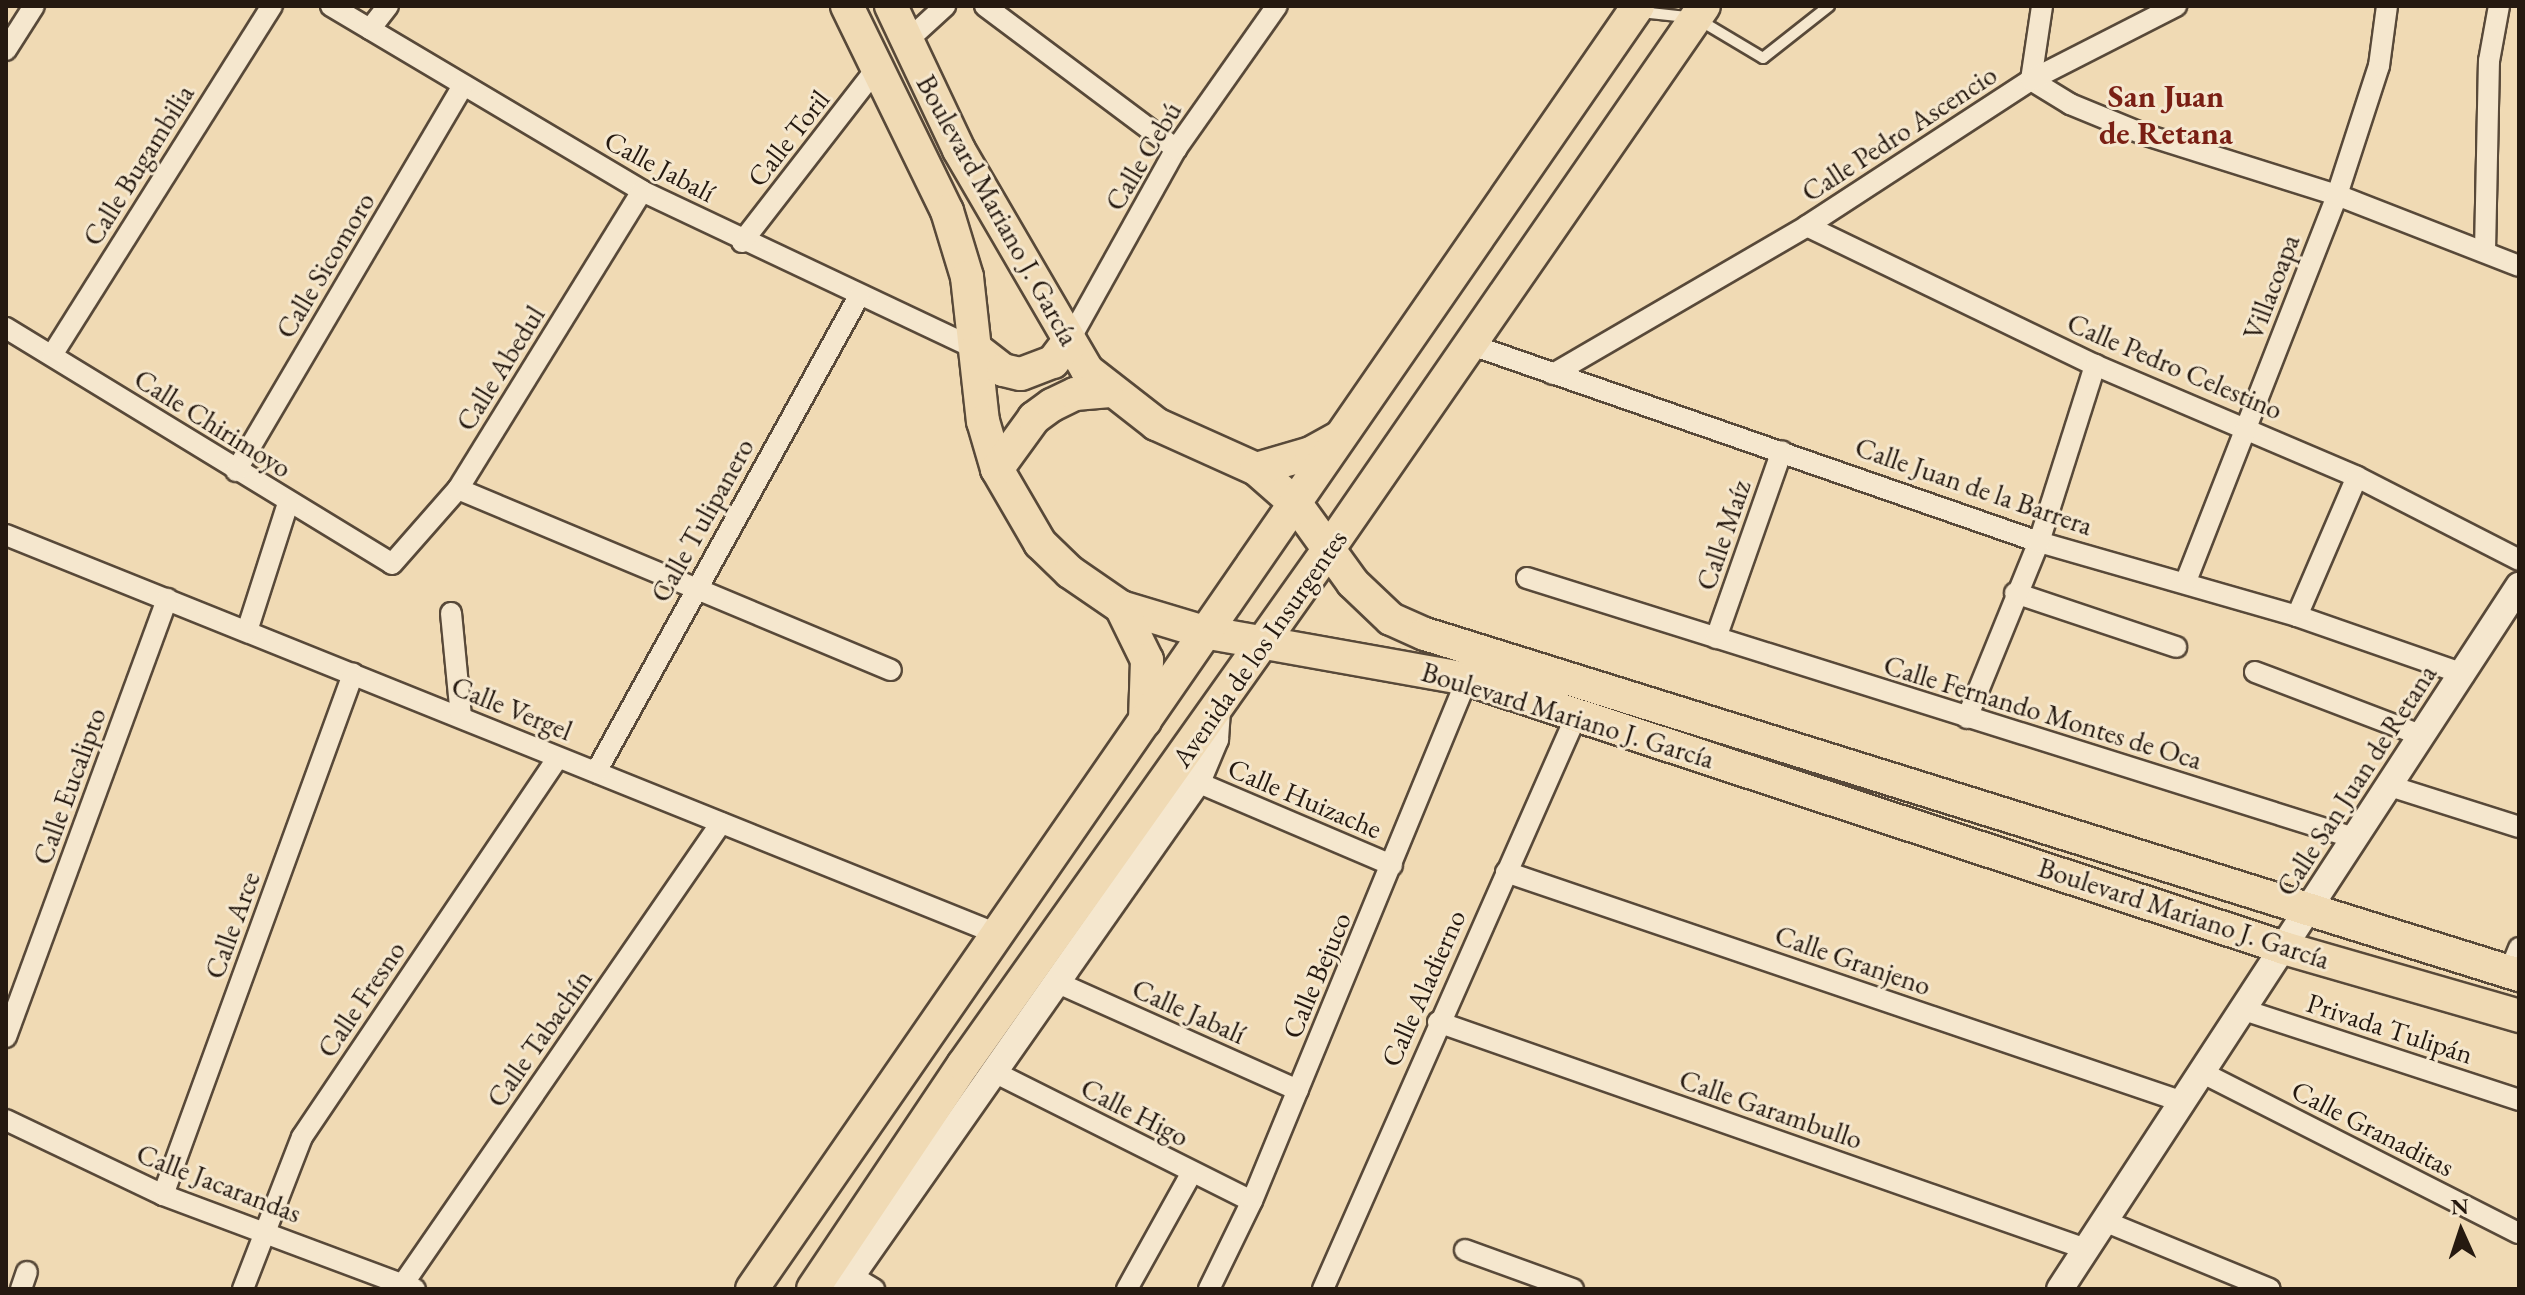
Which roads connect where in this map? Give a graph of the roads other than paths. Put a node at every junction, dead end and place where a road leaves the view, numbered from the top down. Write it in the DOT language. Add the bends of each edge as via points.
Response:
graph roads {
  1 [pos="34,6"];
  2 [pos="272,6"];
  3 [pos="331,6"];
  4 [pos="388,6"];
  5 [pos="847,6"];
  6 [pos="891,6"];
  7 [pos="945,6"];
  8 [pos="985,6"];
  9 [pos="1277,6"];
  10 [pos="1829,6"];
  11 [pos="2042,6"];
  12 [pos="2176,6"];
  13 [pos="2387,6"];
  14 [pos="2499,6"];
  15 [pos="1636,8"];
  16 [pos="1696,10"];
  17 [pos="370,29"];
  18 [pos="907,41"];
  19 [pos="6,50"];
  20 [pos="877,68"];
  21 [pos="2031,80"];
  22 [pos="462,87"];
  23 [pos="1176,149"];
  24 [pos="642,191"];
  25 [pos="2337,195"];
  26 [pos="1807,226"];
  27 [pos="742,242"];
  28 [pos="2485,251"];
  29 [pos="2519,266"];
  30 [pos="859,296"];
  31 [pos="6,328"];
  32 [pos="1069,341"];
  33 [pos="1469,344"];
  34 [pos="976,349"];
  35 [pos="52,355"];
  36 [pos="2095,365"];
  37 [pos="1553,374"];
  38 [pos="1107,391"];
  39 [pos="2247,426"];
  40 [pos="1341,437"];
  41 [pos="1782,451"];
  42 [pos="997,469"];
  43 [pos="1256,469"];
  44 [pos="236,471"];
  45 [pos="2357,477"];
  46 [pos="458,489"];
  47 [pos="288,503"];
  48 [pos="1296,504"];
  49 [pos="6,535"];
  50 [pos="2039,542"];
  51 [pos="1328,550"];
  52 [pos="2519,560"];
  53 [pos="392,564"];
  54 [pos="1527,578"];
  55 [pos="2186,581"];
  56 [pos="2519,586"];
  57 [pos="695,591"];
  58 [pos="2015,593"];
  59 [pos="167,599"];
  60 [pos="1121,607"];
  61 [pos="451,613"];
  62 [pos="2297,616"];
  63 [pos="247,631"];
  64 [pos="1204,632"];
  65 [pos="1716,638"];
  66 [pos="1262,643"];
  67 [pos="2176,647"];
  68 [pos="891,670"];
  69 [pos="2255,672"];
  70 [pos="353,674"];
  71 [pos="2464,674"];
  72 [pos="1467,679"];
  73 [pos="1217,707"];
  74 [pos="1578,712"];
  75 [pos="461,717"];
  76 [pos="1642,718"];
  77 [pos="1967,718"];
  78 [pos="1144,726"];
  79 [pos="2423,736"];
  80 [pos="558,758"];
  81 [pos="596,772"];
  82 [pos="1197,782"];
  83 [pos="2390,786"];
  84 [pos="721,823"];
  85 [pos="2519,827"];
  86 [pos="2354,838"];
  87 [pos="1392,865"];
  88 [pos="1506,872"];
  89 [pos="2309,913"];
  90 [pos="995,933"];
  91 [pos="2284,948"];
  92 [pos="2516,965"];
  93 [pos="1056,982"];
  94 [pos="2244,1010"];
  95 [pos="2519,1016"];
  96 [pos="1438,1022"];
  97 [pos="6,1037"];
  98 [pos="994,1072"];
  99 [pos="2201,1072"];
  100 [pos="1298,1090"];
  101 [pos="2519,1100"];
  102 [pos="2183,1102"];
  103 [pos="6,1120"];
  104 [pos="1192,1172"];
  105 [pos="163,1195"];
  106 [pos="1252,1201"];
  107 [pos="2104,1221"];
  108 [pos="263,1231"];
  109 [pos="2519,1233"];
  110 [pos="2086,1249"];
  111 [pos="1465,1250"];
  112 [pos="856,1285"];
  113 [pos="409,1287"];
  114 [pos="243,1289"];
  115 [pos="752,1289"];
  116 [pos="813,1289"];
  117 [pos="1127,1289"];
  118 [pos="1209,1289"];
  119 [pos="1323,1289"];
  120 [pos="1573,1289"];
  121 [pos="2060,1289"];
  122 [pos="2270,1289"];
  1 -- 19 [label="street"];
  2 -- 35 [label="street, Calle Bugambilia"];
  3 -- 17 [label="street, Calle Jabalí"];
  4 -- 17 [label="street"];
  5 -- 20 [label="main road, Boulevard Mariano J. García"];
  6 -- 18 [label="main road, Boulevard Mariano J. García"];
  7 -- 18 [label="street"];
  8 -- 23 [label="street"];
  9 -- 23 [label="street, Calle Cebú"];
  10 -- 16 [label="lane" via="1763,58"];
  11 -- 21 [label="street"];
  12 -- 21 [label="street"];
  13 -- 25 [label="street, Villacoapa" via="2379,66"];
  14 -- 28 [label="street" via="2489,61"];
  15 -- 16 [label="lane"];
  15 -- 40 [label="main road, Avenida de los Insurgentes"];
  16 -- 33 [label="main road, Avenida de los Insurgentes"];
  17 -- 22 [label="street, Calle Jabalí"];
  18 -- 32 [label="main road, Boulevard Mariano J. García" via="959,150"];
  20 -- 27 [label="street, Calle Toril"];
  20 -- 34 [label="main road, Boulevard Mariano J. García" via="947,211 967,277"];
  21 -- 25 [label="street, Calle Pedro Ascencio" via="2070,104 2143,134"];
  21 -- 26 [label="street, Calle Pedro Ascencio"];
  22 -- 24 [label="street, Calle Jabalí"];
  22 -- 44 [label="street, Calle Sicomoro"];
  23 -- 32 [label="street, Calle Cebú"];
  24 -- 27 [label="street, Calle Jabalí"];
  24 -- 46 [label="street, Calle Abedul"];
  25 -- 28 [label="street, Calle Pedro Ascencio"];
  25 -- 39 [label="street, Villacoapa"];
  26 -- 36 [label="street, Calle Pedro Celestino"];
  26 -- 37 [label="street, Calle Pedro Ascencio"];
  27 -- 30 [label="street, Calle Jabalí"];
  28 -- 29 [label="street, Calle Pedro Ascencio"];
  30 -- 34 [label="street, Calle Jabalí"];
  30 -- 57 [label="street, Calle Tulipanero"];
  31 -- 35 [label="street, Calle Chirimoyo"];
  32 -- 34 [label="main road" via="1053,362 1021,374 1003,370"];
  32 -- 38 [label="main road, Boulevard Mariano J. García"];
  33 -- 37 [label="street, Calle Juan de la Barrera"];
  33 -- 51 [label="main road, Avenida de los Insurgentes"];
  34 -- 42 [label="main road, Boulevard Mariano J. García" via="983,421"];
  35 -- 44 [label="street, Calle Chirimoyo"];
  36 -- 39 [label="street, Calle Pedro Celestino"];
  36 -- 50 [label="street"];
  37 -- 41 [label="street, Calle Juan de la Barrera"];
  38 -- 42 [label="main road" via="1075,394 1052,405 1034,418"];
  38 -- 43 [label="main road, Boulevard Mariano J. García" via="1156,424"];
  39 -- 45 [label="street, Calle Pedro Celestino"];
  39 -- 55 [label="street, Villacoapa"];
  40 -- 43 [label="main road" via="1311,453"];
  40 -- 48 [label="main road, Avenida de los Insurgentes"];
  41 -- 50 [label="street, Calle Juan de la Barrera"];
  41 -- 65 [label="street, Calle Maíz"];
  42 -- 60 [label="main road, Boulevard Mariano J. García" via="1040,543 1070,572"];
  43 -- 48 [label="main road, Boulevard Mariano J. García"];
  44 -- 47 [label="street, Calle Chirimoyo"];
  45 -- 52 [label="street, Calle Pedro Celestino"];
  45 -- 62 [label="street"];
  46 -- 53 [label="street, Calle Abedul"];
  46 -- 57 [label="street"];
  47 -- 53 [label="street, Calle Chirimoyo"];
  47 -- 63 [label="street"];
  48 -- 51 [label="main road, Boulevard Mariano J. García"];
  48 -- 64 [label="main road, Avenida de los Insurgentes"];
  49 -- 59 [label="street, Calle Vergel"];
  50 -- 55 [label="street, Calle Juan de la Barrera"];
  50 -- 58 [label="street"];
  51 -- 66 [label="main road, Avenida de los Insurgentes"];
  51 -- 76 [label="main road, Boulevard Mariano J. García" via="1391,619"];
  54 -- 65 [label="street, Calle Fernando Montes de Oca"];
  55 -- 62 [label="street, Calle Juan de la Barrera"];
  56 -- 71 [label="street, Calle San Juan de Retana"];
  57 -- 68 [label="street"];
  57 -- 81 [label="street, Calle Tulipanero"];
  58 -- 67 [label="street"];
  58 -- 77 [label="street"];
  59 -- 63 [label="street, Calle Vergel"];
  59 -- 97 [label="street, Calle Eucalipto"];
  60 -- 64 [label="main road, Boulevard Mariano J. García"];
  60 -- 78 [label="main road" via="1147,660"];
  61 -- 75 [label="street"];
  62 -- 71 [label="street, Calle Juan de la Barrera"];
  63 -- 70 [label="street, Calle Vergel"];
  64 -- 66 [label="main road, Boulevard Mariano J. García"];
  64 -- 78 [label="main road, Avenida de los Insurgentes"];
  65 -- 77 [label="street, Calle Fernando Montes de Oca"];
  66 -- 72 [label="main road, Boulevard Mariano J. García"];
  66 -- 73 [label="main road, Avenida de los Insurgentes"];
  69 -- 79 [label="street"];
  70 -- 75 [label="street, Calle Vergel"];
  70 -- 105 [label="street, Calle Arce"];
  71 -- 79 [label="street, Calle San Juan de Retana"];
  72 -- 74 [label="main road, Boulevard Mariano J. García"];
  72 -- 87 [label="street, Calle Bejuco"];
  73 -- 82 [label="street" via="1215,739"];
  73 -- 116 [label="main road, Avenida de los Insurgentes"];
  74 -- 76 [label="main road, Boulevard Mariano J. García"];
  74 -- 88 [label="street, Calle Aladierno"];
  75 -- 80 [label="street, Calle Vergel"];
  76 -- 89 [label="main road, Boulevard Mariano J. García"];
  76 -- 91 [label="main road, Boulevard Mariano J. García"];
  77 -- 86 [label="street, Calle Fernando Montes de Oca"];
  78 -- 90 [label="main road, Avenida de los Insurgentes"];
  79 -- 83 [label="street, Calle San Juan de Retana"];
  80 -- 81 [label="street, Calle Vergel"];
  80 -- 108 [label="street, Calle Fresno" via="302,1137"];
  81 -- 84 [label="street, Calle Vergel"];
  82 -- 87 [label="street, Calle Huizache"];
  82 -- 93 [label="street"];
  83 -- 85 [label="street"];
  83 -- 86 [label="street, Calle San Juan de Retana"];
  84 -- 90 [label="street, Calle Vergel"];
  84 -- 113 [label="street, Calle Tabachín"];
  86 -- 89 [label="street, Calle San Juan de Retana"];
  87 -- 100 [label="street, Calle Bejuco"];
  88 -- 96 [label="street, Calle Aladierno"];
  88 -- 102 [label="street, Calle Granjeno"];
  89 -- 91 [label="street, Calle San Juan de Retana"];
  89 -- 92 [label="main road, Boulevard Mariano J. García"];
  90 -- 115 [label="main road, Avenida de los Insurgentes"];
  91 -- 94 [label="street, Calle San Juan de Retana"];
  91 -- 95 [label="main road, Boulevard Mariano J. García"];
  93 -- 98 [label="street"];
  93 -- 100 [label="street, Calle Jabalí"];
  94 -- 99 [label="street, Calle San Juan de Retana"];
  94 -- 101 [label="street, Privada Tulipán"];
  96 -- 110 [label="street, Calle Garambullo"];
  96 -- 119 [label="street, Calle Aladierno"];
  98 -- 104 [label="street, Calle Higo"];
  98 -- 112 [label="street"];
  99 -- 102 [label="street, Calle San Juan de Retana"];
  99 -- 109 [label="street, Calle Granaditas"];
  100 -- 106 [label="street, Calle Bejuco"];
  102 -- 107 [label="street, Calle San Juan de Retana"];
  103 -- 105 [label="street, Calle Jacarandas"];
  104 -- 106 [label="street, Calle Higo"];
  104 -- 117 [label="street"];
  105 -- 108 [label="street, Calle Jacarandas"];
  106 -- 118 [label="street, Calle Bejuco"];
  107 -- 110 [label="street, Calle San Juan de Retana"];
  107 -- 122 [label="street"];
  108 -- 113 [label="street, Calle Jacarandas"];
  108 -- 114 [label="street, Calle Fresno"];
  110 -- 121 [label="street, Calle San Juan de Retana"];
  111 -- 120 [label="street"];
}
